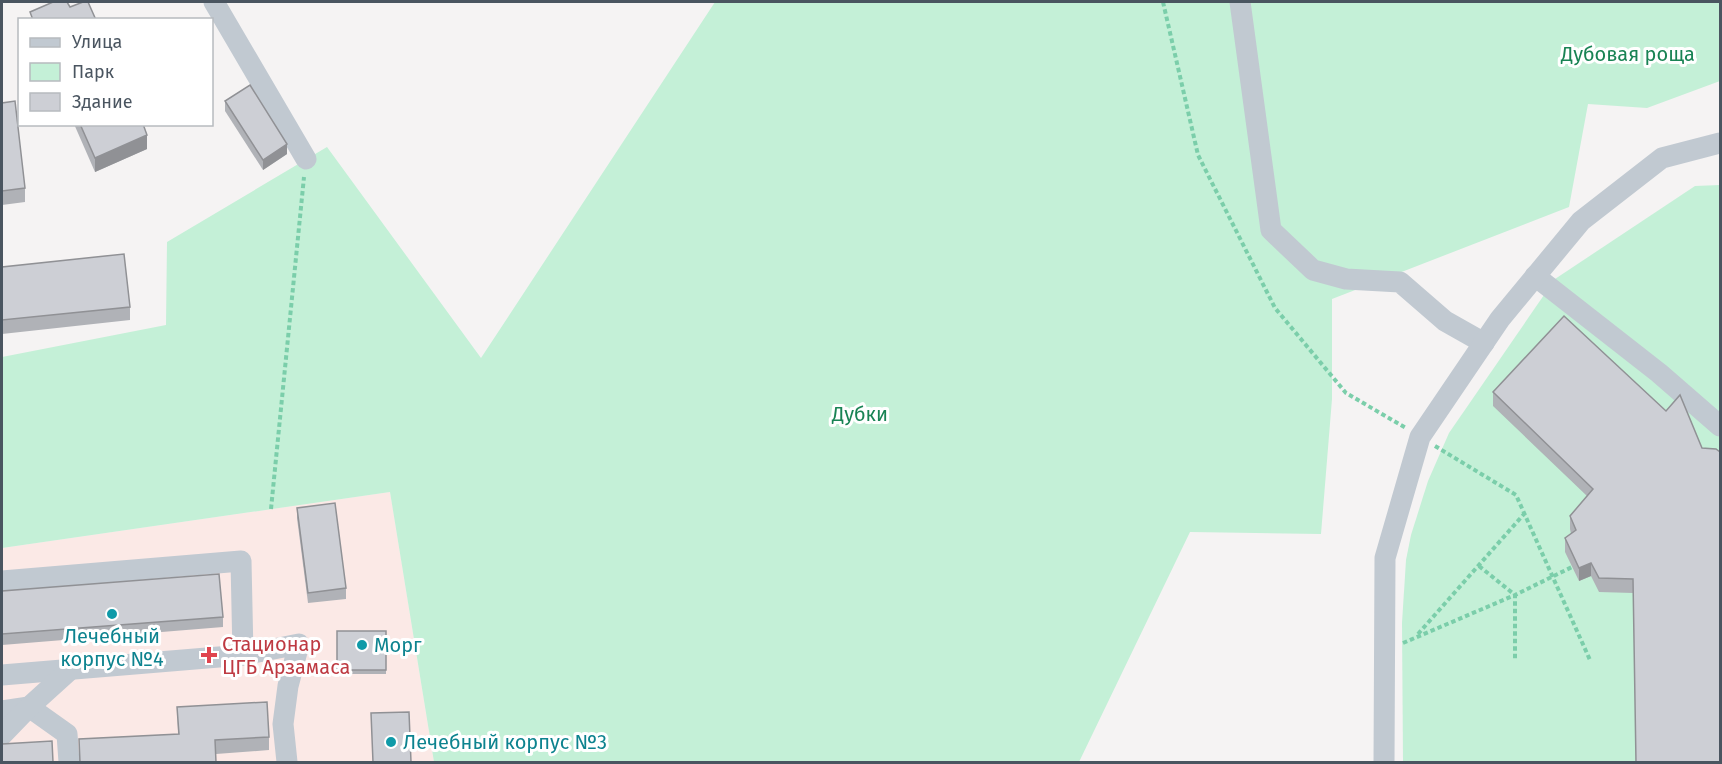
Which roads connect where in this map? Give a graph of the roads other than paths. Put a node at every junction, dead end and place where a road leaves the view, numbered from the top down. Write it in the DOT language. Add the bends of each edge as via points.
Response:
graph roads {
  1 [pos="1240,2"];
  2 [pos="220,3"];
  3 [pos="1720,143"];
  4 [pos="306,159"];
  5 [pos="1535,276"];
  6 [pos="1484,343"];
  7 [pos="1720,426"];
  8 [pos="2,581"];
  9 [pos="243,655"];
  10 [pos="71,669"];
  11 [pos="2,675"];
  12 [pos="29,706"];
  13 [pos="2,711"];
  14 [pos="2,735"];
  15 [pos="69,762"];
  16 [pos="287,762"];
  17 [pos="1384,762"];
  1 -- 6 [label="lane" via="1271,230 1313,270 1346,279 1400,282 1446,321"];
  2 -- 4 [label="lane"];
  3 -- 5 [label="lane" via="1662,158 1581,221"];
  5 -- 6 [label="lane"];
  5 -- 7 [label="lane"];
  6 -- 17 [label="lane" via="1420,437 1385,558"];
  8 -- 9 [label="lane" via="242,561"];
  9 -- 10 [label="lane"];
  9 -- 16 [label="lane" via="299,644 283,724"];
  10 -- 11 [label="lane"];
  10 -- 12 [label="lane"];
  12 -- 13 [label="lane"];
  12 -- 14 [label="lane"];
  12 -- 15 [label="lane" via="67,734"];
}
